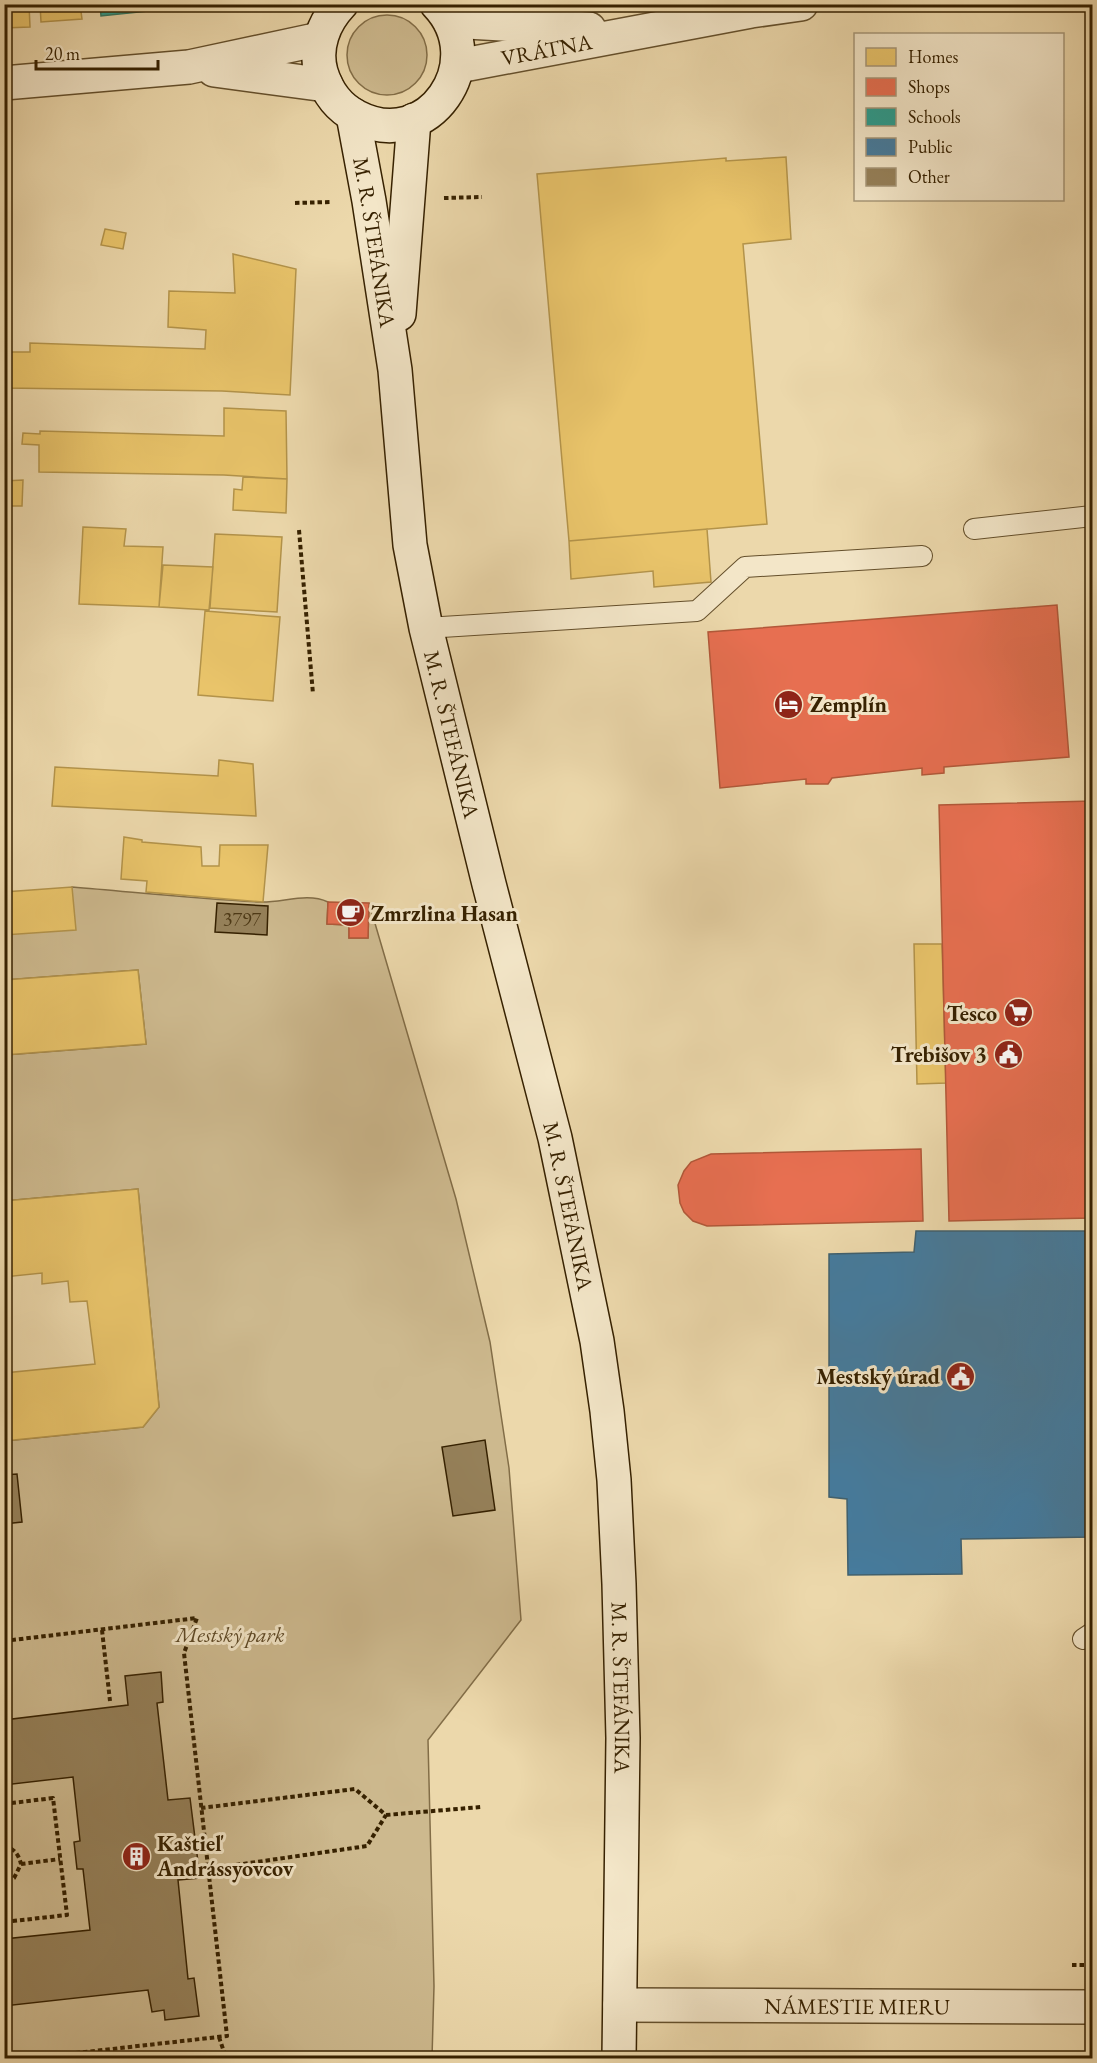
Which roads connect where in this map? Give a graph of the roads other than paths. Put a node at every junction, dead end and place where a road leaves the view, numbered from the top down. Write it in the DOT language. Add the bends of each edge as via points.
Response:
graph roads {
  1 [pos="341,4"];
  2 [pos="801,4"];
  3 [pos="444,13"];
  4 [pos="636,32"];
  5 [pos="320,39"];
  6 [pos="458,66"];
  7 [pos="189,67"];
  8 [pos="4,83"];
  9 [pos="326,86"];
  10 [pos="353,115"];
  11 [pos="414,120"];
  12 [pos="395,370"];
  13 [pos="1092,516"];
  14 [pos="974,529"];
  15 [pos="922,556"];
  16 [pos="426,628"];
  17 [pos="620,2005"];
  18 [pos="1092,2007"];
  19 [pos="619,2058"];
  1 -- 5 [label="street"];
  2 -- 4 [label="street, VRÁTNA"];
  3 -- 4 [label="street, VRÁTNA"];
  3 -- 6 [label="street" via="458,47"];
  4 -- 6 [label="street, VRÁTNA"];
  5 -- 7 [label="street"];
  5 -- 9 [label="street" via="319,58"];
  6 -- 11 [label="street" via="447,95"];
  7 -- 8 [label="street"];
  7 -- 9 [label="street"];
  9 -- 10 [label="street" via="337,103"];
  10 -- 11 [label="street" via="383,124"];
  10 -- 12 [label="street, M. R. ŠTEFÁNIKA"];
  11 -- 12 [label="street, M. R. ŠTEFÁNIKA"];
  12 -- 16 [label="street, M. R. ŠTEFÁNIKA" via="410,545"];
  13 -- 14 [label="lane"];
  15 -- 16 [label="lane" via="745,567 698,611"];
  16 -- 17 [label="street, M. R. ŠTEFÁNIKA" via="555,1138 597,1341 607,1410 614,1480 623,1738"];
  17 -- 18 [label="street, NÁMESTIE MIERU"];
  17 -- 19 [label="street, M. R. ŠTEFÁNIKA"];
}
